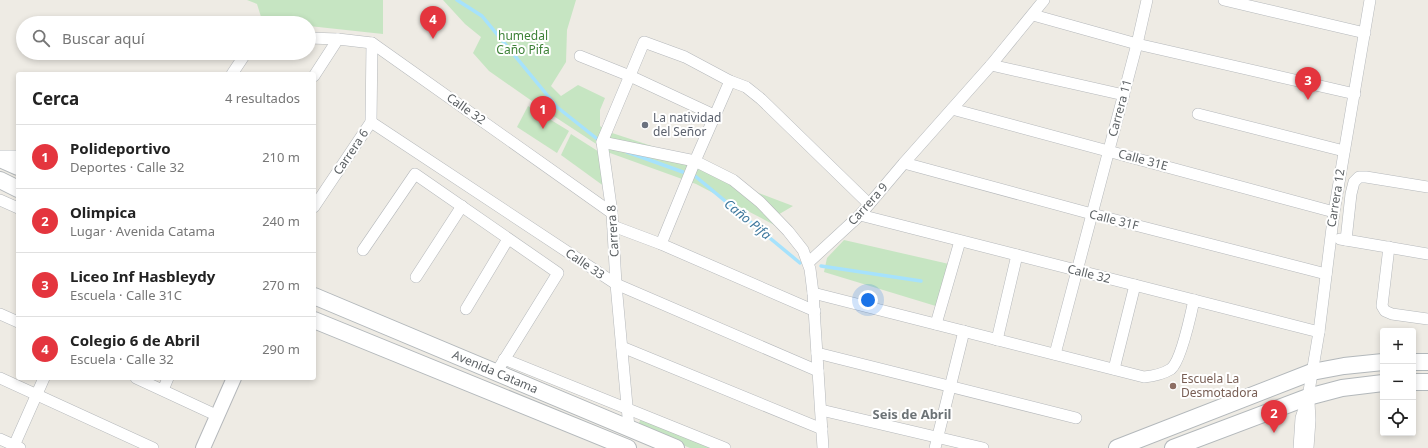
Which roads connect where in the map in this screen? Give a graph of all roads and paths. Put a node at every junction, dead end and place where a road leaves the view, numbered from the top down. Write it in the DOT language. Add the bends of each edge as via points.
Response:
graph roads {
  1 [pos="1044,0"];
  2 [pos="1147,0"];
  3 [pos="1224,0"];
  4 [pos="1370,0"];
  5 [pos="1033,15"];
  6 [pos="1365,33"];
  7 [pos="316,38"];
  8 [pos="338,39"];
  9 [pos="372,43"];
  10 [pos="1137,44"];
  11 [pos="580,56"];
  12 [pos="241,60"];
  13 [pos="990,65"];
  14 [pos="233,72"];
  15 [pos="316,73"];
  16 [pos="630,76"];
  17 [pos="730,81"];
  18 [pos="1355,94"];
  19 [pos="1124,95"];
  20 [pos="952,109"];
  21 [pos="1198,114"];
  22 [pos="716,116"];
  23 [pos="371,122"];
  24 [pos="602,142"];
  25 [pos="1109,151"];
  26 [pos="1344,151"];
  27 [pos="0,156"];
  28 [pos="16,156"];
  29 [pos="0,159"];
  30 [pos="695,161"];
  31 [pos="904,163"];
  32 [pos="16,166"];
  33 [pos="0,180"];
  34 [pos="1428,187"];
  35 [pos="16,188"];
  36 [pos="0,200"];
  37 [pos="316,204"];
  38 [pos="869,204"];
  39 [pos="462,206"];
  40 [pos="16,207"];
  41 [pos="1334,212"];
  42 [pos="612,213"];
  43 [pos="1092,214"];
  44 [pos="860,215"];
  45 [pos="613,226"];
  46 [pos="1330,237"];
  47 [pos="508,239"];
  48 [pos="1346,240"];
  49 [pos="960,241"];
  50 [pos="661,244"];
  51 [pos="1389,247"];
  52 [pos="363,250"];
  53 [pos="1428,254"];
  54 [pos="1018,255"];
  55 [pos="809,262"];
  56 [pos="1077,270"];
  57 [pos="1326,274"];
  58 [pos="416,277"];
  59 [pos="616,284"];
  60 [pos="1135,285"];
  61 [pos="813,292"];
  62 [pos="316,297"];
  63 [pos="1194,300"];
  64 [pos="466,309"];
  65 [pos="815,312"];
  66 [pos="0,314"];
  67 [pos="1428,319"];
  68 [pos="16,321"];
  69 [pos="316,321"];
  70 [pos="936,324"];
  71 [pos="964,331"];
  72 [pos="1319,332"];
  73 [pos="998,340"];
  74 [pos="622,347"];
  75 [pos="817,353"];
  76 [pos="1055,354"];
  77 [pos="504,359"];
  78 [pos="1380,362"];
  79 [pos="1416,362"];
  80 [pos="1428,362"];
  81 [pos="1114,369"];
  82 [pos="818,371"];
  83 [pos="1312,372"];
  84 [pos="496,373"];
  85 [pos="0,378"];
  86 [pos="43,380"];
  87 [pos="140,380"];
  88 [pos="167,380"];
  89 [pos="233,380"];
  90 [pos="1416,382"];
  91 [pos="1428,382"];
  92 [pos="1380,383"];
  93 [pos="950,386"];
  94 [pos="163,390"];
  95 [pos="37,394"];
  96 [pos="1308,397"];
  97 [pos="628,409"];
  98 [pos="821,410"];
  99 [pos="218,416"];
  100 [pos="1076,418"];
  101 [pos="629,428"];
  102 [pos="822,429"];
  103 [pos="937,437"];
  104 [pos="0,439"];
  105 [pos="16,447"];
  106 [pos="1180,447"];
  107 [pos="153,448"];
  108 [pos="203,448"];
  109 [pos="628,448"];
  110 [pos="676,448"];
  111 [pos="725,448"];
  112 [pos="823,448"];
  113 [pos="935,448"];
  114 [pos="983,448"];
  115 [pos="1117,448"];
  116 [pos="1299,448"];
  117 [pos="1308,448"];
  1 -- 5 [label="street, Carrera 9"];
  2 -- 10 [label="street, Carrera 11"];
  3 -- 6 [label="street"];
  4 -- 6 [label="street, Carrera 12"];
  5 -- 10 [label="street"];
  5 -- 13 [label="street, Carrera 9"];
  6 -- 18 [label="street, Carrera 12"];
  7 -- 8 [label="street, Calle 32"];
  8 -- 9 [label="street, Calle 32"];
  8 -- 15 [label="street"];
  9 -- 23 [label="street, Carrera 6"];
  9 -- 42 [label="street, Calle 32"];
  10 -- 18 [label="street"];
  10 -- 19 [label="street, Carrera 11"];
  11 -- 16 [label="street"];
  12 -- 14 [label="street"];
  13 -- 19 [label="street"];
  13 -- 20 [label="street, Carrera 9"];
  16 -- 17 [label="street, Carrera 8" via="644,42 685,57"];
  16 -- 22 [label="street"];
  16 -- 24 [label="street, Carrera 8"];
  17 -- 22 [label="street"];
  17 -- 38 [label="street" via="746,87 761,99"];
  18 -- 26 [label="street, Carrera 12"];
  19 -- 25 [label="street, Carrera 11"];
  20 -- 25 [label="street, Calle 31E"];
  20 -- 31 [label="street, Carrera 9"];
  21 -- 26 [label="street"];
  22 -- 30 [label="street"];
  23 -- 37 [label="street, Carrera 6"];
  23 -- 59 [label="street, Calle 33"];
  24 -- 30 [label="street"];
  24 -- 42 [label="street, Carrera 8"];
  25 -- 41 [label="street, Calle 31E"];
  25 -- 43 [label="street, Carrera 11"];
  26 -- 41 [label="street, Carrera 12"];
  27 -- 28 [label="street"];
  29 -- 32 [label="main road"];
  30 -- 50 [label="street"];
  30 -- 55 [label="street" via="733,180 760,202 804,250"];
  31 -- 38 [label="street, Carrera 9"];
  31 -- 43 [label="street, Calle 31F"];
  33 -- 35 [label="main road"];
  34 -- 48 [label="street" via="1359,177 1354,182 1351,194"];
  36 -- 40 [label="street"];
  38 -- 44 [label="street, Carrera 9"];
  39 -- 47 [label="street"];
  39 -- 52 [label="street" via="414,174"];
  39 -- 58 [label="street"];
  41 -- 46 [label="street, Carrera 12"];
  42 -- 45 [label="street, Carrera 8"];
  43 -- 56 [label="street, Carrera 11"];
  43 -- 57 [label="street, Calle 31F"];
  44 -- 49 [label="street, Calle 32"];
  44 -- 55 [label="street, Carrera 9"];
  45 -- 50 [label="street"];
  45 -- 59 [label="street, Carrera 8"];
  46 -- 48 [label="street"];
  46 -- 57 [label="street, Carrera 12"];
  47 -- 64 [label="street"];
  47 -- 77 [label="street" via="558,273"];
  48 -- 51 [label="street"];
  49 -- 54 [label="street, Calle 32"];
  49 -- 70 [label="street"];
  50 -- 65 [label="street"];
  51 -- 53 [label="street"];
  51 -- 67 [label="street" via="1382,306 1385,311 1392,314"];
  54 -- 56 [label="street, Calle 32"];
  54 -- 73 [label="street"];
  55 -- 61 [label="street"];
  56 -- 60 [label="street, Calle 32"];
  56 -- 76 [label="street, Carrera 11"];
  57 -- 72 [label="street, Carrera 12"];
  59 -- 74 [label="street, Carrera 8"];
  59 -- 82 [label="street, Calle 33"];
  60 -- 63 [label="street, Calle 32"];
  60 -- 81 [label="street"];
  61 -- 65 [label="street"];
  61 -- 70 [label="street"];
  62 -- 84 [label="main road, Avenida Catama"];
  63 -- 72 [label="street, Calle 32"];
  63 -- 81 [label="street" via="1180,352 1171,369 1144,377"];
  65 -- 75 [label="street"];
  66 -- 68 [label="street"];
  69 -- 109 [label="main road, Avenida Catama"];
  70 -- 71 [label="street"];
  71 -- 73 [label="street"];
  71 -- 93 [label="street"];
  72 -- 83 [label="street, Carrera 12"];
  73 -- 76 [label="street"];
  74 -- 97 [label="street, Carrera 8"];
  74 -- 102 [label="street"];
  75 -- 82 [label="street"];
  75 -- 93 [label="street"];
  76 -- 81 [label="street"];
  77 -- 84 [label="street"];
  77 -- 97 [label="street"];
  78 -- 83 [label="main road"];
  79 -- 80 [label="main road"];
  82 -- 98 [label="street"];
  83 -- 96 [label="street, Carrera 12"];
  83 -- 115 [label="main road"];
  84 -- 101 [label="main road, Avenida Catama"];
  85 -- 95 [label="street"];
  86 -- 95 [label="street"];
  87 -- 94 [label="street"];
  88 -- 94 [label="street"];
  89 -- 99 [label="street"];
  90 -- 91 [label="main road"];
  92 -- 96 [label="main road" via="1342,388"];
  93 -- 100 [label="street"];
  93 -- 103 [label="street"];
  94 -- 99 [label="street"];
  95 -- 105 [label="street"];
  95 -- 107 [label="street"];
  96 -- 106 [label="main road"];
  96 -- 116 [label="street, Carrera 12" via="1301,418"];
  96 -- 117 [label="street, Carrera 12"];
  97 -- 101 [label="street, Carrera 8"];
  97 -- 111 [label="street"];
  98 -- 102 [label="street"];
  98 -- 103 [label="street"];
  99 -- 108 [label="street"];
  101 -- 110 [label="main road, Avenida Catama"];
  102 -- 112 [label="street"];
  103 -- 113 [label="street"];
  103 -- 114 [label="street"];
  104 -- 105 [label="street"];
}
